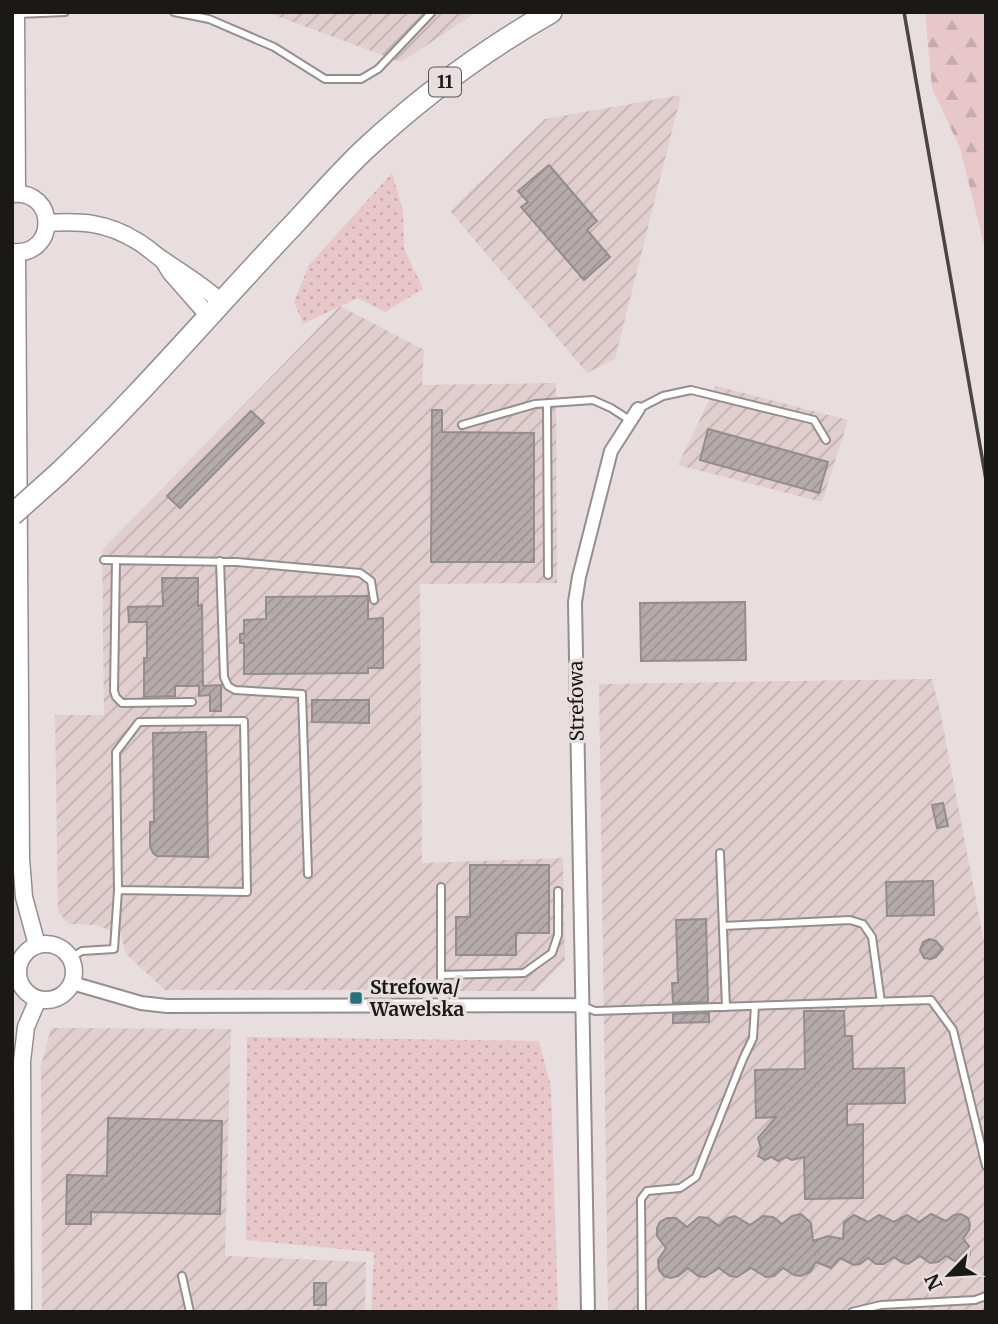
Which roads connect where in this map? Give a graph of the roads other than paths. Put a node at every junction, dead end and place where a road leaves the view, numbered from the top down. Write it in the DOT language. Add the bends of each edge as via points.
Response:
graph roads {
  1 [pos="65,12"];
  2 [pos="174,12"];
  3 [pos="432,12"];
  4 [pos="551,12"];
  5 [pos="15,14"];
  6 [pos="15,194"];
  7 [pos="47,223"];
  8 [pos="15,253"];
  9 [pos="214,308"];
  10 [pos="547,404"];
  11 [pos="638,409"];
  12 [pos="631,421"];
  13 [pos="463,425"];
  14 [pos="826,440"];
  15 [pos="12,514"];
  16 [pos="104,560"];
  17 [pos="116,560"];
  18 [pos="220,561"];
  19 [pos="548,575"];
  20 [pos="374,600"];
  21 [pos="192,702"];
  22 [pos="720,853"];
  23 [pos="308,874"];
  24 [pos="441,887"];
  25 [pos="118,890"];
  26 [pos="558,891"];
  27 [pos="723,926"];
  28 [pos="37,945"];
  29 [pos="70,958"];
  30 [pos="15,966"];
  31 [pos="441,975"];
  32 [pos="72,984"];
  33 [pos="38,999"];
  34 [pos="881,1002"];
  35 [pos="442,1005"];
  36 [pos="581,1005"];
  37 [pos="755,1006"];
  38 [pos="726,1007"];
  39 [pos="986,1166"];
  40 [pos="183,1276"];
  41 [pos="986,1296"];
  42 [pos="23,1312"];
  43 [pos="190,1312"];
  44 [pos="587,1312"];
  45 [pos="642,1312"];
  46 [pos="852,1312"];
  1 -- 5 [label="lane"];
  2 -- 3 [label="lane" via="220,23 274,47 325,79 361,79 378,69"];
  4 -- 9 [label="highway, 11" via="477,59 396,121"];
  5 -- 6 [label="street"];
  6 -- 7 [label="street" via="38,202"];
  7 -- 8 [label="street" via="38,244"];
  7 -- 9 [label="street" via="102,225 137,241 192,277"];
  8 -- 28 [label="street" via="21,859 24,897"];
  9 -- 15 [label="highway, 11, bridge" via="114,419"];
  10 -- 12 [label="lane" via="593,400"];
  10 -- 13 [label="lane"];
  10 -- 19 [label="lane"];
  11 -- 12 [label="street, Strefowa"];
  11 -- 14 [label="lane" via="663,396 691,390 814,420"];
  12 -- 36 [label="street, Strefowa" via="611,452 575,602"];
  16 -- 17 [label="lane"];
  17 -- 18 [label="lane"];
  17 -- 21 [label="lane" via="116,697 122,703"];
  18 -- 20 [label="lane" via="360,573 371,581"];
  18 -- 23 [label="lane" via="228,685 235,690 302,694"];
  22 -- 27 [label="lane"];
  24 -- 31 [label="lane"];
  25 -- 25 [label="lane" via="247,892 244,721 139,722 116,752"];
  25 -- 29 [label="lane" via="114,949 82,951"];
  26 -- 31 [label="lane" via="558,935 552,953 524,973"];
  27 -- 34 [label="lane" via="850,920 863,924 872,936"];
  27 -- 38 [label="lane"];
  28 -- 29 [label="street" via="55,945"];
  28 -- 30 [label="street"];
  29 -- 32 [label="street"];
  30 -- 33 [label="street" via="20,984"];
  31 -- 35 [label="lane"];
  32 -- 33 [label="street" via="58,998"];
  32 -- 35 [label="street" via="167,1006"];
  33 -- 42 [label="street" via="26,1027 22,1061"];
  34 -- 37 [label="lane"];
  34 -- 39 [label="lane" via="931,1000 953,1030"];
  35 -- 36 [label="street"];
  36 -- 38 [label="lane" via="594,1011"];
  36 -- 44 [label="street, Strefowa"];
  37 -- 38 [label="lane"];
  37 -- 45 [label="lane" via="753,1038 696,1177 680,1188 647,1191 641,1199"];
  40 -- 43 [label="lane"];
  41 -- 46 [label="lane" via="881,1305"];
}
